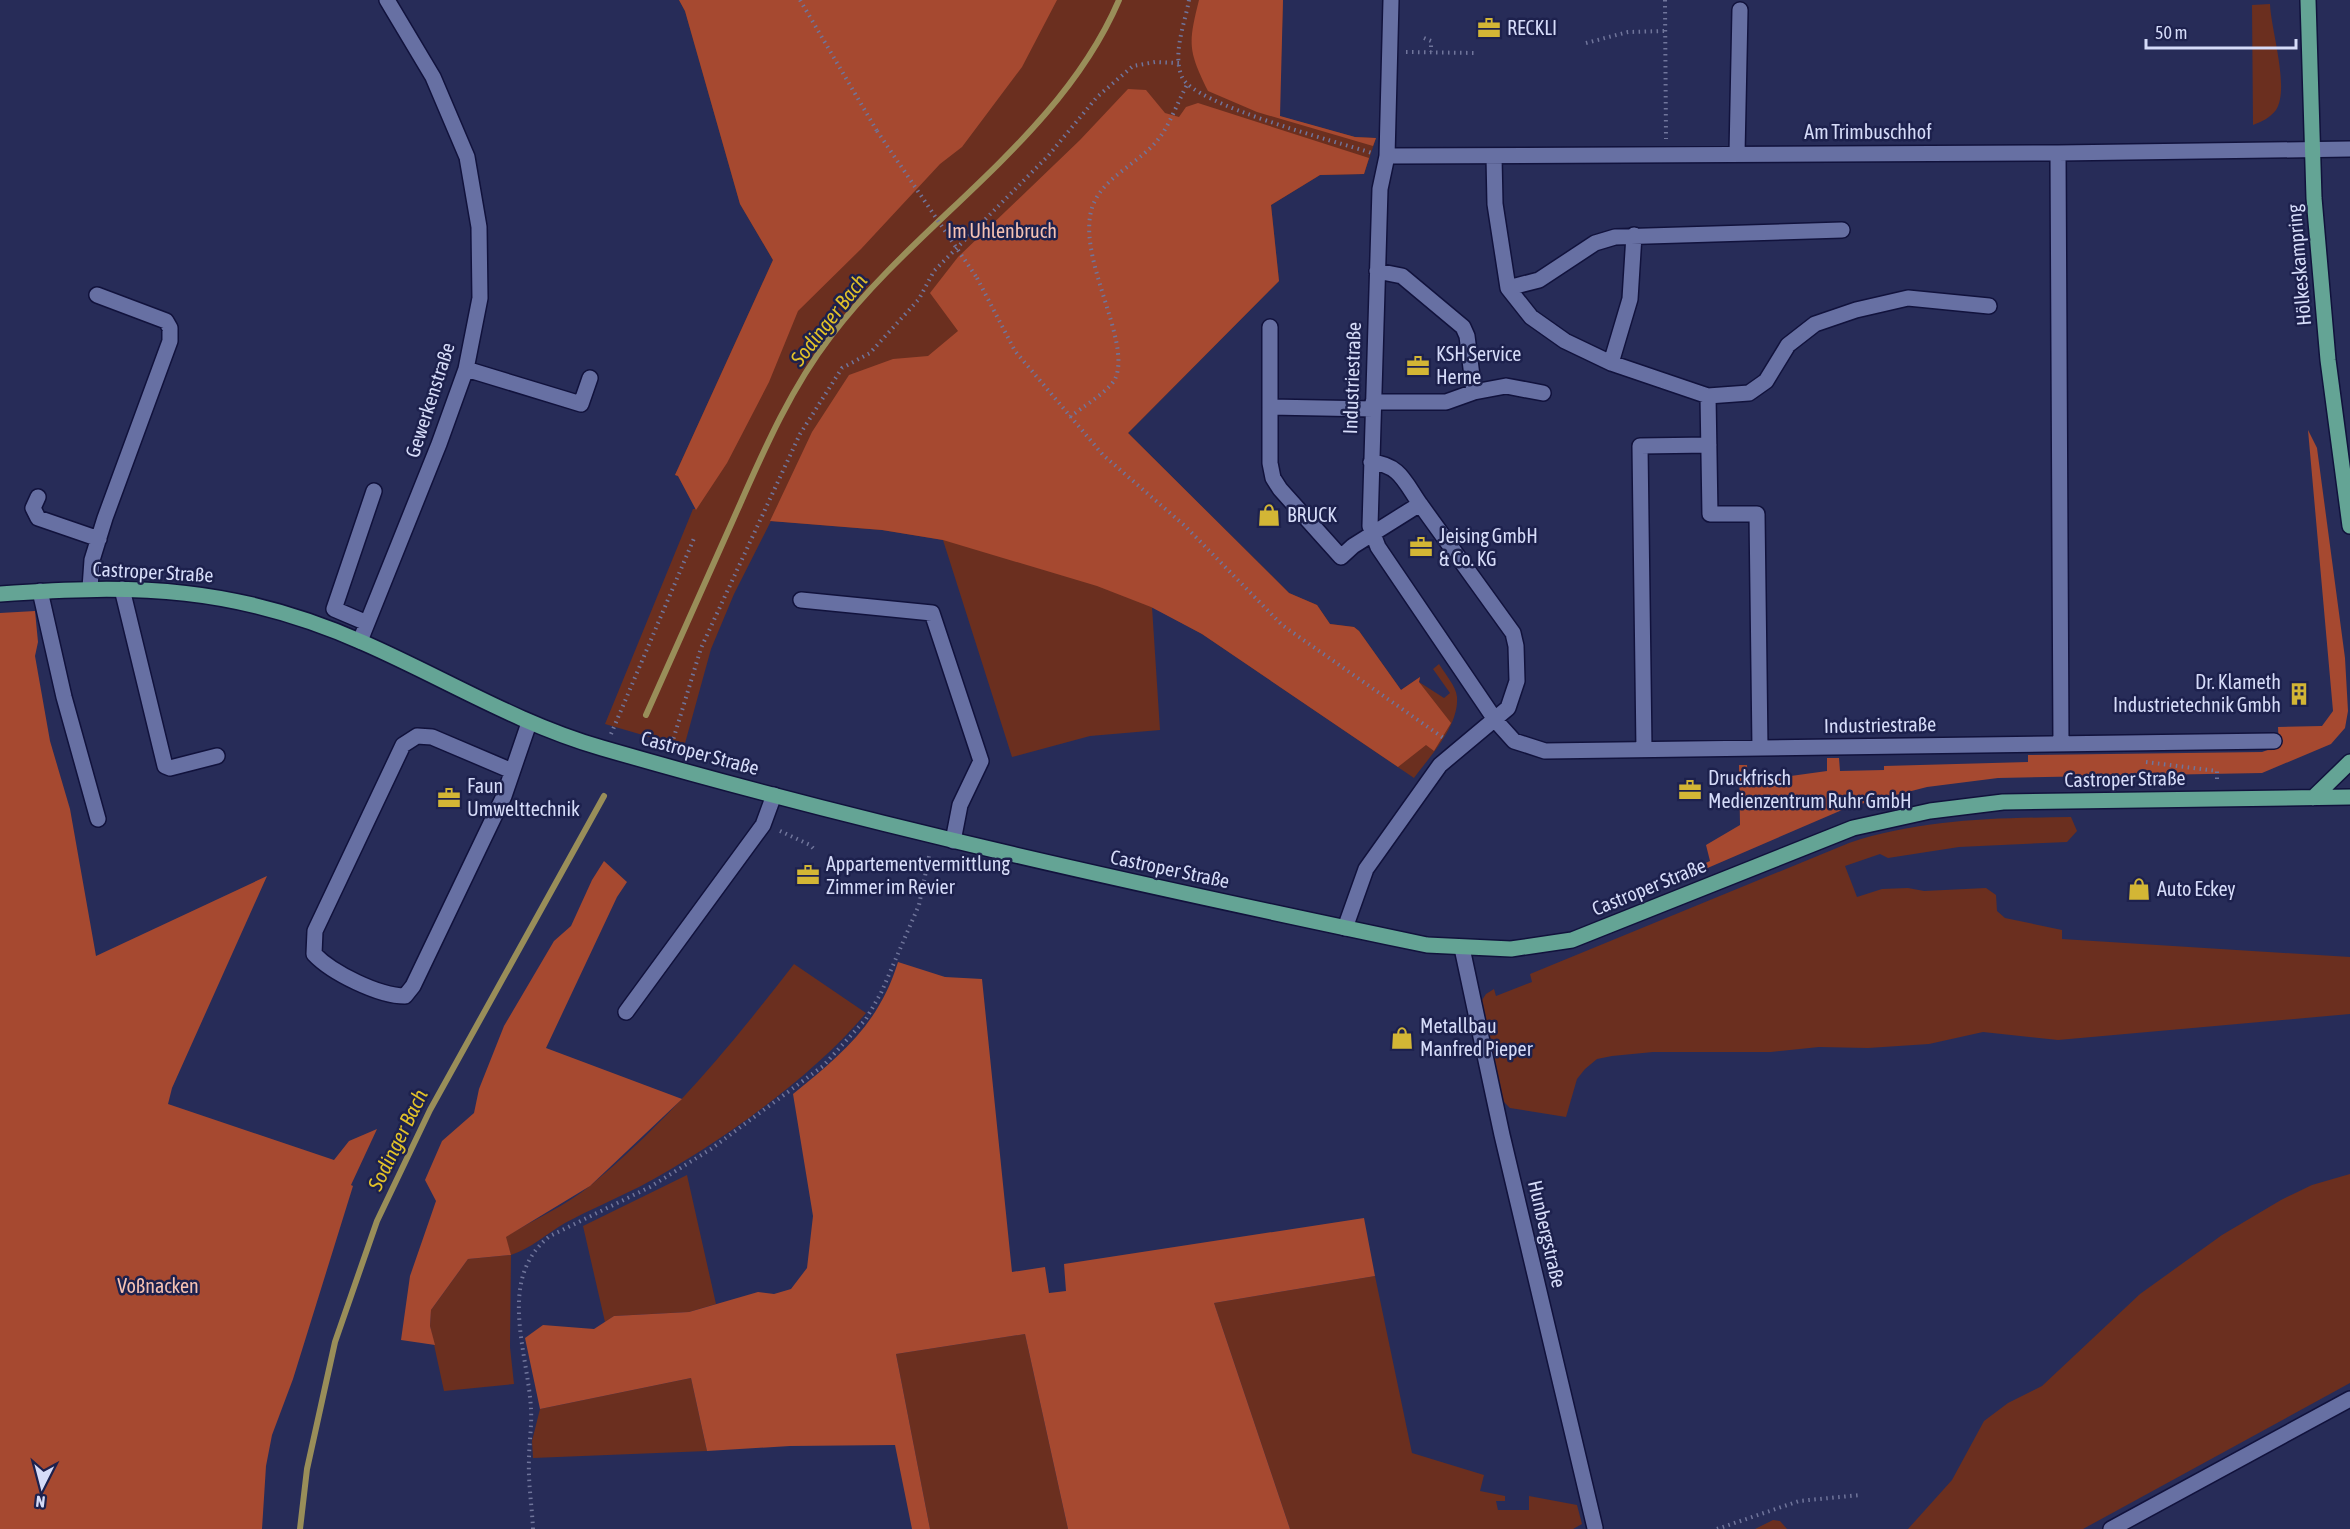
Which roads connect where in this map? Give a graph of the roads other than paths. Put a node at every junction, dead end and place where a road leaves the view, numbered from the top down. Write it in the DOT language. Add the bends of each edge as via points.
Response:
graph roads {
  1 [pos="387,0"];
  2 [pos="1391,0"];
  3 [pos="2308,0"];
  4 [pos="1740,10"];
  5 [pos="2311,149"];
  6 [pos="2350,149"];
  7 [pos="1737,153"];
  8 [pos="2058,153"];
  9 [pos="1387,156"];
  10 [pos="1494,157"];
  11 [pos="1842,230"];
  12 [pos="1634,235"];
  13 [pos="1377,271"];
  14 [pos="1508,288"];
  15 [pos="98,295"];
  16 [pos="1989,306"];
  17 [pos="1270,327"];
  18 [pos="1611,363"];
  19 [pos="466,369"];
  20 [pos="590,378"];
  21 [pos="1474,392"];
  22 [pos="1544,393"];
  23 [pos="1708,396"];
  24 [pos="1373,405"];
  25 [pos="1270,407"];
  26 [pos="1709,445"];
  27 [pos="1371,462"];
  28 [pos="374,491"];
  29 [pos="38,497"];
  30 [pos="1420,504"];
  31 [pos="2350,526"];
  32 [pos="1373,536"];
  33 [pos="99,539"];
  34 [pos="90,588"];
  35 [pos="122,588"];
  36 [pos="40,591"];
  37 [pos="0,594"];
  38 [pos="801,600"];
  39 [pos="367,623"];
  40 [pos="360,641"];
  41 [pos="1496,721"];
  42 [pos="529,723"];
  43 [pos="2274,741"];
  44 [pos="2061,744"];
  45 [pos="1760,748"];
  46 [pos="1644,749"];
  47 [pos="218,756"];
  48 [pos="2350,762"];
  49 [pos="512,771"];
  50 [pos="781,797"];
  51 [pos="2350,797"];
  52 [pos="2313,798"];
  53 [pos="98,819"];
  54 [pos="952,841"];
  55 [pos="1345,928"];
  56 [pos="1462,948"];
  57 [pos="626,1012"];
  58 [pos="2350,1399"];
  59 [pos="1595,1528"];
  60 [pos="2111,1529"];
  1 -- 19 [label="street, Gewerkenstraße" via="433,77 467,157 479,227 480,298"];
  2 -- 9 [label="street, Industriestraße"];
  3 -- 5 [label="main road, Hölkeskampring"];
  4 -- 7 [label="street"];
  5 -- 6 [label="street, Am Trimbuschhof"];
  5 -- 8 [label="street, Am Trimbuschhof"];
  5 -- 31 [label="main road, Hölkeskampring" via="2328,360"];
  7 -- 8 [label="street, Am Trimbuschhof"];
  7 -- 10 [label="street, Am Trimbuschhof"];
  8 -- 44 [label="street"];
  9 -- 10 [label="street, Am Trimbuschhof"];
  9 -- 13 [label="street, Industriestraße" via="1380,189"];
  10 -- 14 [label="street" via="1495,204"];
  11 -- 12 [label="street"];
  12 -- 14 [label="street" via="1595,243 1539,280"];
  12 -- 18 [label="street" via="1630,299"];
  13 -- 21 [label="street" via="1402,276 1463,327"];
  13 -- 24 [label="street, Industriestraße"];
  14 -- 18 [label="street" via="1531,317 1565,341"];
  15 -- 33 [label="street" via="166,321 170,328 170,341"];
  16 -- 23 [label="street" via="1908,298 1856,310 1815,324 1788,345 1766,381 1749,393"];
  17 -- 25 [label="street"];
  18 -- 23 [label="street"];
  19 -- 20 [label="street" via="581,404"];
  19 -- 39 [label="street, Gewerkenstraße"];
  21 -- 22 [label="street" via="1506,386"];
  21 -- 24 [label="street" via="1446,402"];
  23 -- 26 [label="street"];
  24 -- 25 [label="street"];
  24 -- 27 [label="street, Industriestraße"];
  25 -- 32 [label="street" via="1269,463 1280,489 1341,556"];
  26 -- 45 [label="street" via="1710,514 1757,514"];
  26 -- 46 [label="street" via="1640,446"];
  27 -- 30 [label="street" via="1396,469"];
  27 -- 32 [label="street, Industriestraße" via="1369,513"];
  28 -- 39 [label="street" via="334,609"];
  29 -- 33 [label="street" via="33,508 38,518"];
  30 -- 32 [label="street"];
  30 -- 41 [label="street" via="1513,633 1516,681 1508,708"];
  32 -- 41 [label="street, Industriestraße"];
  33 -- 34 [label="street" via="92,560"];
  34 -- 35 [label="main road, Castroper Straße"];
  34 -- 36 [label="main road, Castroper Straße"];
  35 -- 40 [label="main road, Castroper Straße" via="178,591 250,603"];
  35 -- 47 [label="street" via="165,766"];
  36 -- 37 [label="main road, Castroper Straße"];
  36 -- 53 [label="street"];
  38 -- 54 [label="street" via="932,613 981,761 960,806"];
  39 -- 40 [label="street, Gewerkenstraße"];
  40 -- 42 [label="main road, Castroper Straße"];
  41 -- 46 [label="street, Industriestraße" via="1514,741 1545,751"];
  41 -- 55 [label="street" via="1440,765 1366,868"];
  42 -- 49 [label="street"];
  42 -- 50 [label="main road, Castroper Straße" via="606,749"];
  43 -- 44 [label="street, Industriestraße"];
  44 -- 45 [label="street, Industriestraße"];
  45 -- 46 [label="street, Industriestraße"];
  48 -- 52 [label="main road"];
  49 -- 49 [label="street" via="479,849 405,996 391,996 326,966 314,954 315,931 403,745 417,736 432,737"];
  50 -- 54 [label="main road, Castroper Straße"];
  50 -- 57 [label="street"];
  51 -- 52 [label="main road, Castroper Straße"];
  52 -- 56 [label="main road, Castroper Straße" via="2003,802 1930,811 1853,828 1572,940 1510,949"];
  54 -- 55 [label="main road, Castroper Straße"];
  55 -- 56 [label="main road, Castroper Straße"];
  56 -- 59 [label="street, Hunbergstraße"];
  58 -- 60 [label="street"];
}
